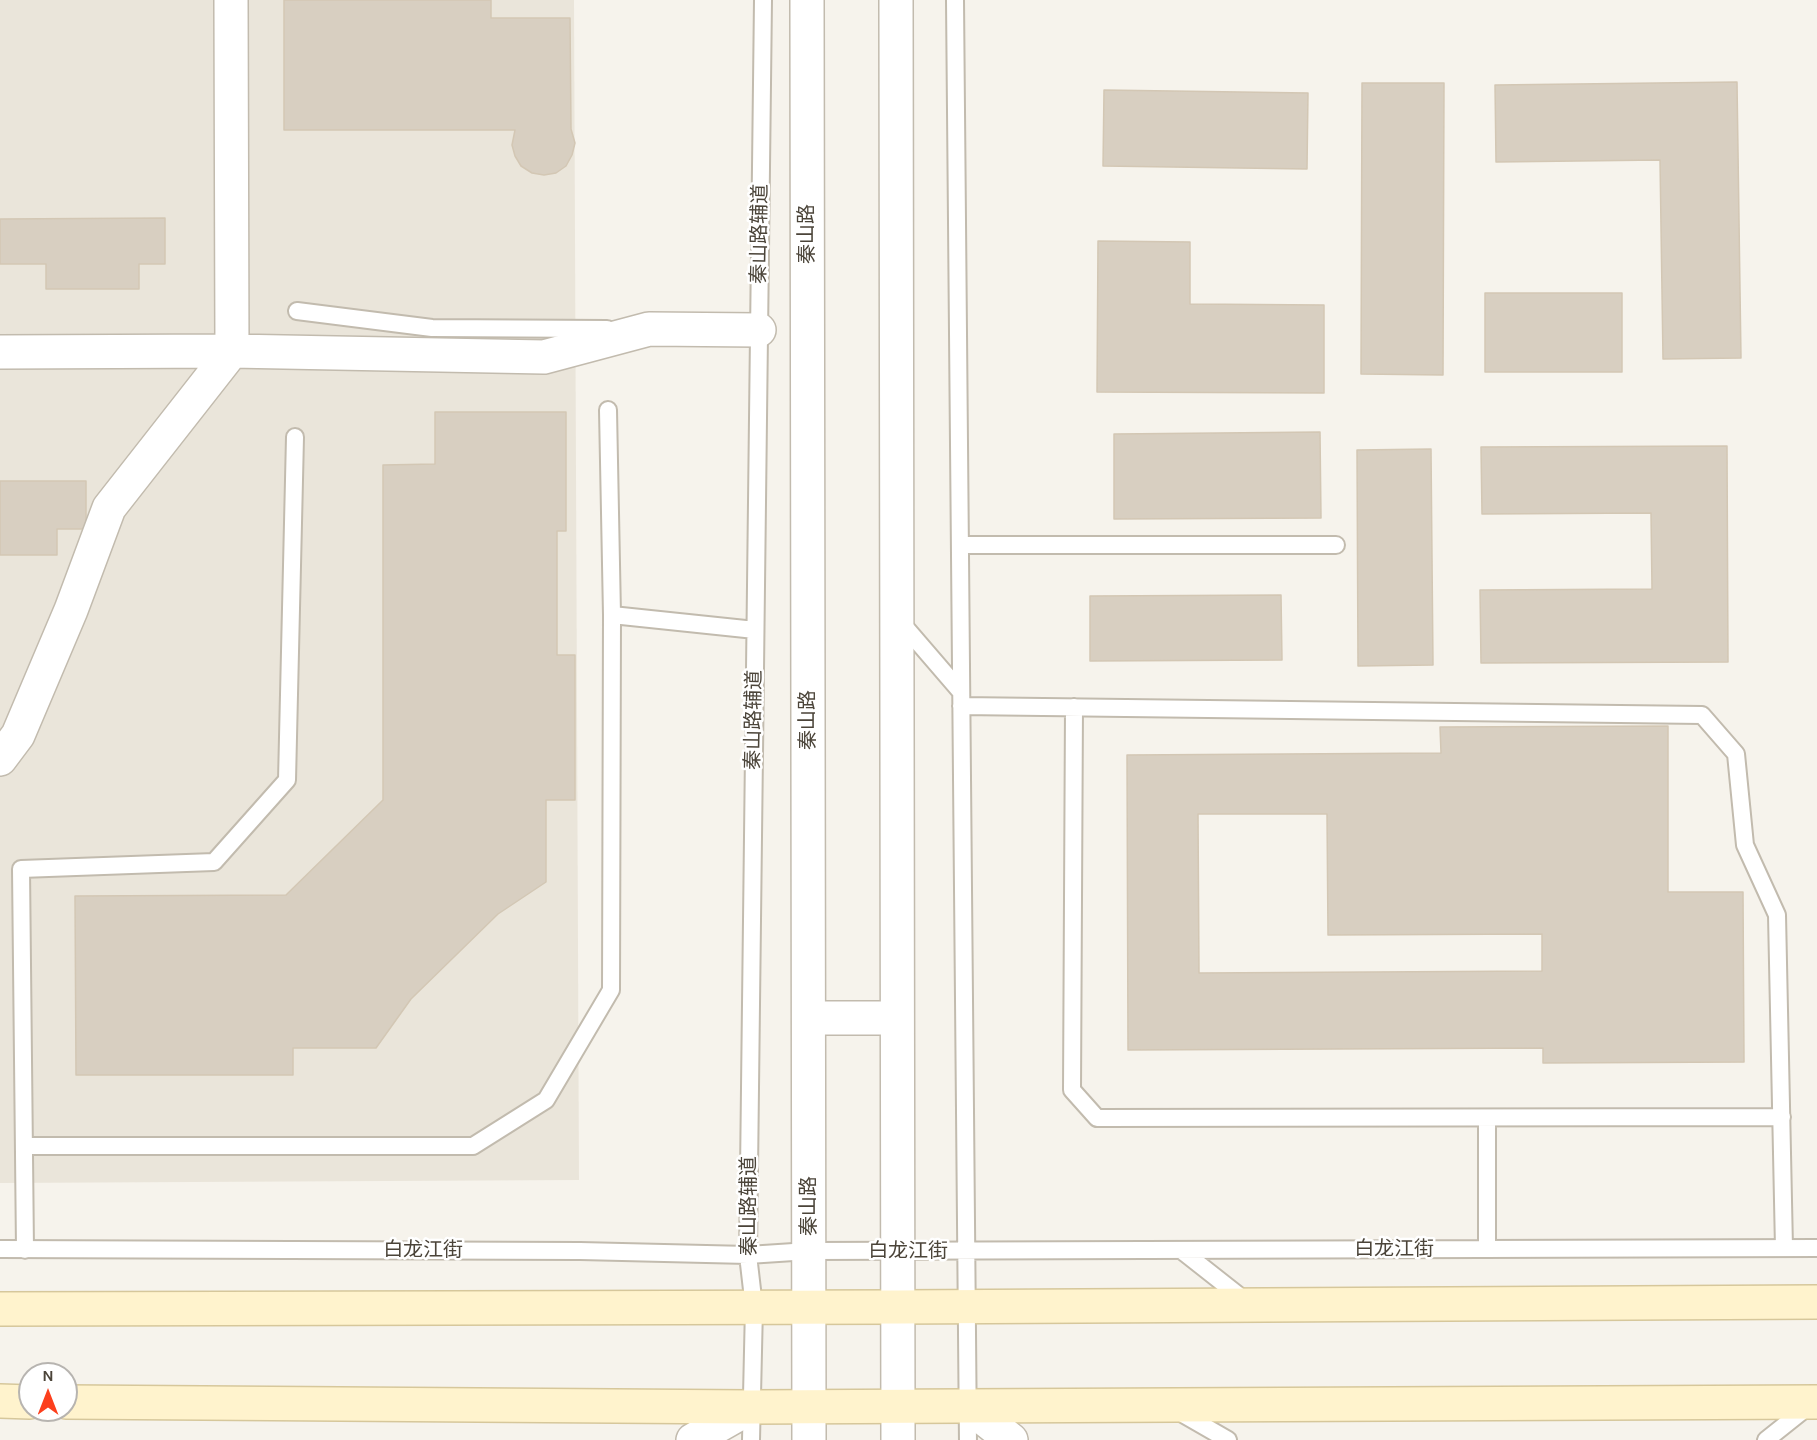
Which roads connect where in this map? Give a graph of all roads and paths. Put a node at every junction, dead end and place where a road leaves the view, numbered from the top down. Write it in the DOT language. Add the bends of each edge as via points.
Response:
graph roads {
  1 [pos="231,0"];
  2 [pos="763,0"];
  3 [pos="807,0"];
  4 [pos="896,0"];
  5 [pos="955,0"];
  6 [pos="297,311"];
  7 [pos="650,329"];
  8 [pos="759,330"];
  9 [pos="232,351"];
  10 [pos="0,352"];
  11 [pos="608,410"];
  12 [pos="295,437"];
  13 [pos="960,545"];
  14 [pos="1336,545"];
  15 [pos="612,615"];
  16 [pos="897,618"];
  17 [pos="755,630"];
  18 [pos="962,699"];
  19 [pos="1074,707"];
  20 [pos="0,759"];
  21 [pos="809,1018"];
  22 [pos="897,1018"];
  23 [pos="1782,1117"];
  24 [pos="1488,1118"];
  25 [pos="24,1146"];
  26 [pos="1784,1248"];
  27 [pos="1817,1248"];
  28 [pos="0,1249"];
  29 [pos="1488,1249"];
  30 [pos="25,1250"];
  31 [pos="1181,1250"];
  32 [pos="809,1251"];
  33 [pos="898,1251"];
  34 [pos="967,1251"];
  35 [pos="748,1255"];
  36 [pos="1817,1302"];
  37 [pos="1250,1305"];
  38 [pos="967,1306"];
  39 [pos="754,1307"];
  40 [pos="809,1307"];
  41 [pos="898,1307"];
  42 [pos="0,1309"];
  43 [pos="0,1401"];
  44 [pos="18,1402"];
  45 [pos="78,1402"];
  46 [pos="1815,1402"];
  47 [pos="1168,1405"];
  48 [pos="968,1406"];
  49 [pos="751,1407"];
  50 [pos="809,1407"];
  51 [pos="898,1407"];
  52 [pos="693,1440"];
  53 [pos="751,1440"];
  54 [pos="809,1440"];
  55 [pos="898,1440"];
  56 [pos="968,1440"];
  57 [pos="1011,1440"];
  58 [pos="1228,1440"];
  59 [pos="1766,1440"];
  1 -- 9 [label="street"];
  2 -- 8 [label="lane, 秦山路辅道"];
  3 -- 21 [label="street, 秦山路"];
  4 -- 16 [label="street"];
  5 -- 13 [label="lane"];
  6 -- 7 [label="lane" via="432,328"];
  7 -- 8 [label="street"];
  7 -- 9 [label="street" via="544,357"];
  8 -- 17 [label="lane, 秦山路辅道"];
  9 -- 10 [label="street"];
  9 -- 20 [label="street" via="109,508 18,735"];
  11 -- 15 [label="lane"];
  12 -- 25 [label="lane" via="287,780 214,862 21,869"];
  13 -- 14 [label="lane"];
  13 -- 18 [label="lane"];
  15 -- 17 [label="lane"];
  15 -- 25 [label="lane" via="611,990 546,1100 473,1146"];
  16 -- 18 [label="lane"];
  16 -- 22 [label="street"];
  17 -- 35 [label="lane, 秦山路辅道"];
  18 -- 19 [label="lane"];
  18 -- 34 [label="lane"];
  19 -- 23 [label="lane" via="1702,715 1736,754 1745,845 1777,915"];
  19 -- 24 [label="lane" via="1072,1090 1097,1118"];
  21 -- 22 [label="street"];
  21 -- 32 [label="street, 秦山路"];
  22 -- 33 [label="street"];
  23 -- 24 [label="lane"];
  23 -- 26 [label="lane"];
  24 -- 29 [label="lane"];
  25 -- 30 [label="lane"];
  26 -- 27 [label="lane, 白龙江街"];
  26 -- 29 [label="lane, 白龙江街"];
  28 -- 30 [label="lane, 白龙江街"];
  29 -- 31 [label="lane, 白龙江街"];
  30 -- 35 [label="lane, 白龙江街"];
  31 -- 34 [label="lane, 白龙江街"];
  31 -- 37 [label="lane"];
  32 -- 33 [label="lane, 白龙江街"];
  32 -- 35 [label="lane, 白龙江街"];
  32 -- 40 [label="street, 秦山路"];
  33 -- 34 [label="lane, 白龙江街"];
  33 -- 41 [label="street"];
  34 -- 38 [label="lane"];
  35 -- 39 [label="lane, 秦山路辅道"];
  36 -- 37 [label="main road"];
  37 -- 38 [label="main road"];
  38 -- 41 [label="main road"];
  38 -- 48 [label="lane"];
  39 -- 40 [label="main road"];
  39 -- 42 [label="main road"];
  39 -- 49 [label="lane, 秦山路辅道"];
  40 -- 41 [label="main road"];
  40 -- 50 [label="street, 秦山路"];
  41 -- 51 [label="street"];
  43 -- 44 [label="main road"];
  45 -- 49 [label="main road"];
  46 -- 47 [label="main road"];
  46 -- 59 [label="lane"];
  47 -- 48 [label="main road"];
  47 -- 58 [label="lane"];
  48 -- 51 [label="main road"];
  48 -- 56 [label="lane"];
  48 -- 57 [label="street"];
  49 -- 50 [label="main road"];
  49 -- 52 [label="street"];
  49 -- 53 [label="lane, 秦山路辅道"];
  50 -- 51 [label="main road"];
  50 -- 54 [label="street, 秦山路"];
  51 -- 55 [label="street"];
}
